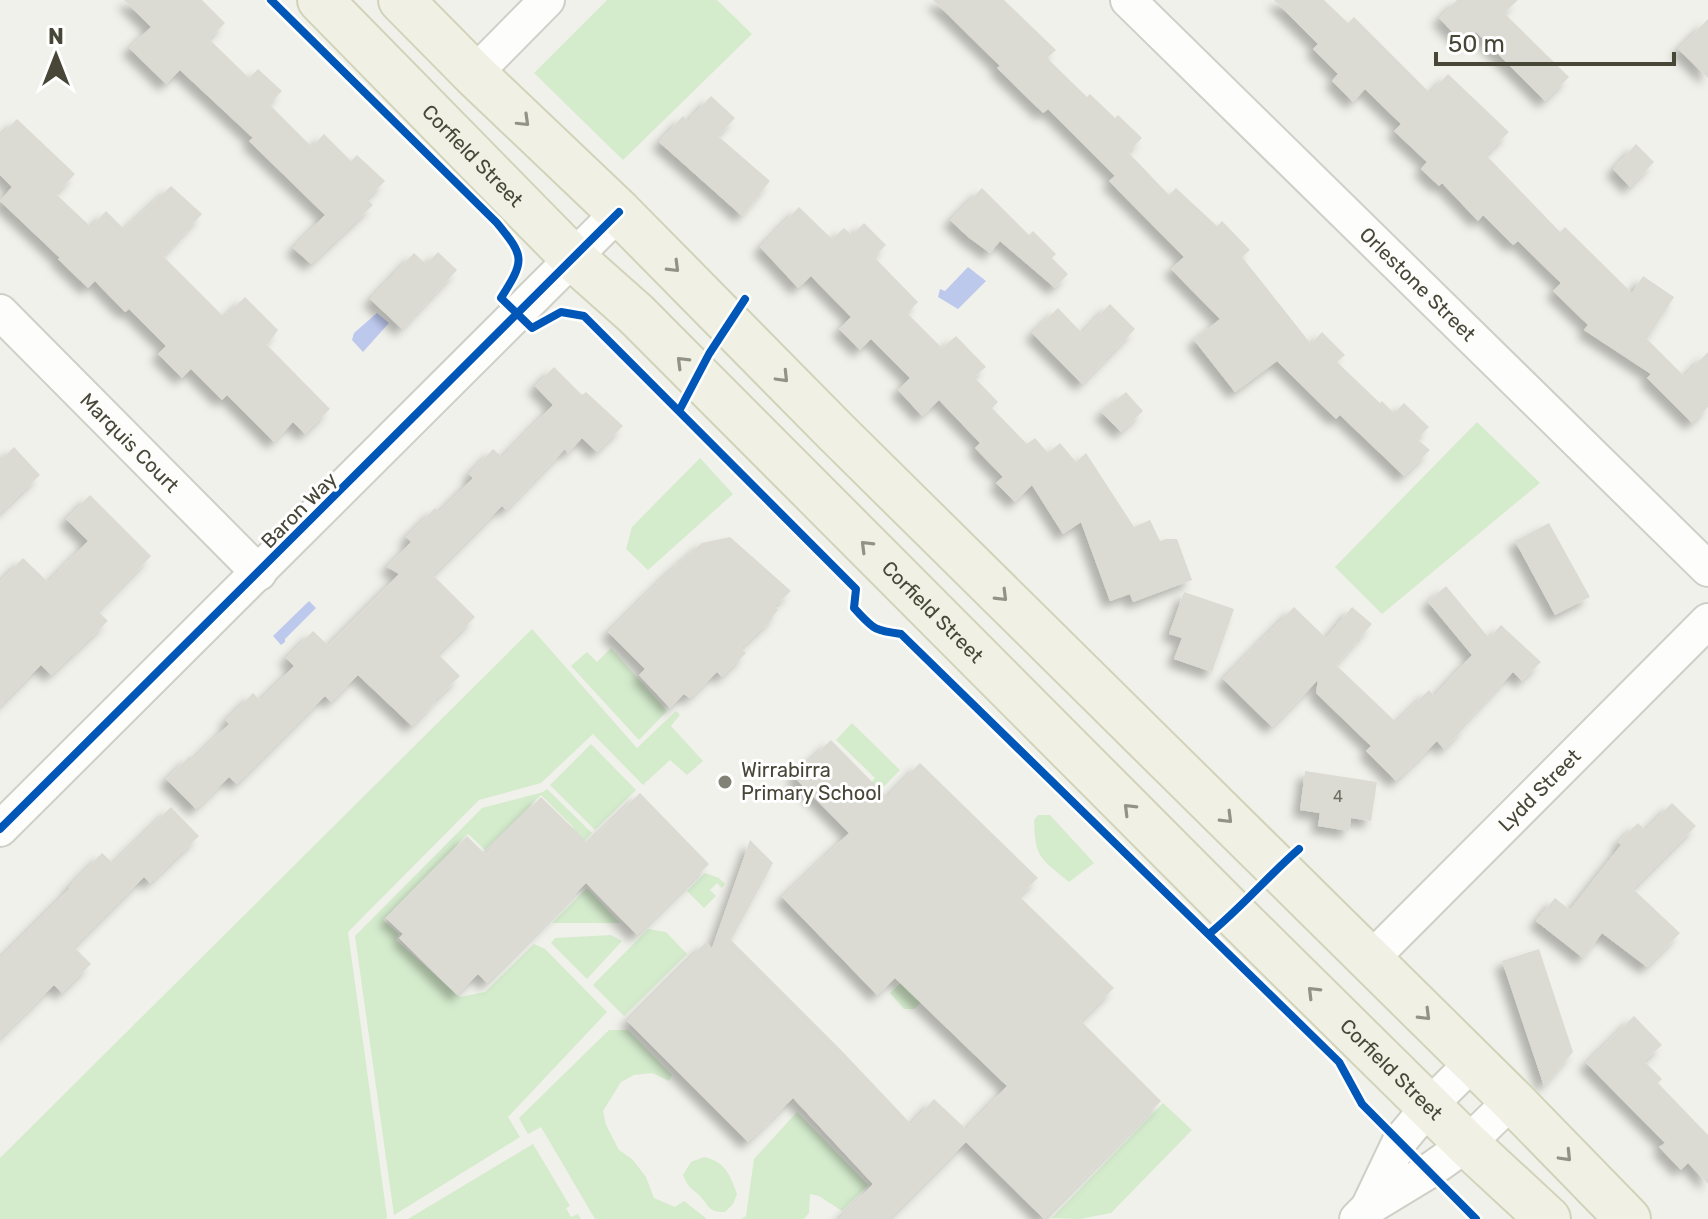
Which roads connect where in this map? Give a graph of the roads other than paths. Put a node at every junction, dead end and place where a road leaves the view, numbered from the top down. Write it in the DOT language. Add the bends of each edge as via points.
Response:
graph roads {
  1 [pos="320,0"];
  2 [pos="401,0"];
  3 [pos="547,0"];
  4 [pos="1128,0"];
  5 [pos="474,74"];
  6 [pos="619,212"];
  7 [pos="573,258"];
  8 [pos="0,312"];
  9 [pos="1708,569"];
  10 [pos="259,573"];
  11 [pos="1708,621"];
  12 [pos="0,829"];
  13 [pos="1370,960"];
  14 [pos="1473,1062"];
  15 [pos="1512,1100"];
  16 [pos="1429,1106"];
  17 [pos="1467,1144"];
  18 [pos="1362,1213"];
  19 [pos="1548,1219"];
  20 [pos="1628,1219"];
  1 -- 7 [label="main road, Corfield Street"];
  2 -- 5 [label="main road"];
  3 -- 5 [label="street"];
  4 -- 9 [label="street, Orlestone Street"];
  5 -- 6 [label="main road, one-way"];
  6 -- 7 [label="street, Baron Way"];
  6 -- 13 [label="main road, one-way"];
  7 -- 10 [label="street, Baron Way"];
  16 -- 7 [label="main road, Corfield Street, one-way" via="636,314"];
  8 -- 10 [label="street, Marquis Court"];
  10 -- 12 [label="street, Baron Way"];
  11 -- 13 [label="street, Lydd Street"];
  13 -- 14 [label="main road, one-way"];
  14 -- 15 [label="main road"];
  14 -- 16 [label="street"];
  15 -- 17 [label="street"];
  15 -- 20 [label="main road, one-way"];
  16 -- 17 [label="main road, Corfield Street"];
  16 -- 18 [label="street" via="1400,1141"];
  17 -- 18 [label="street"];
  17 -- 19 [label="main road, Corfield Street"];
}
